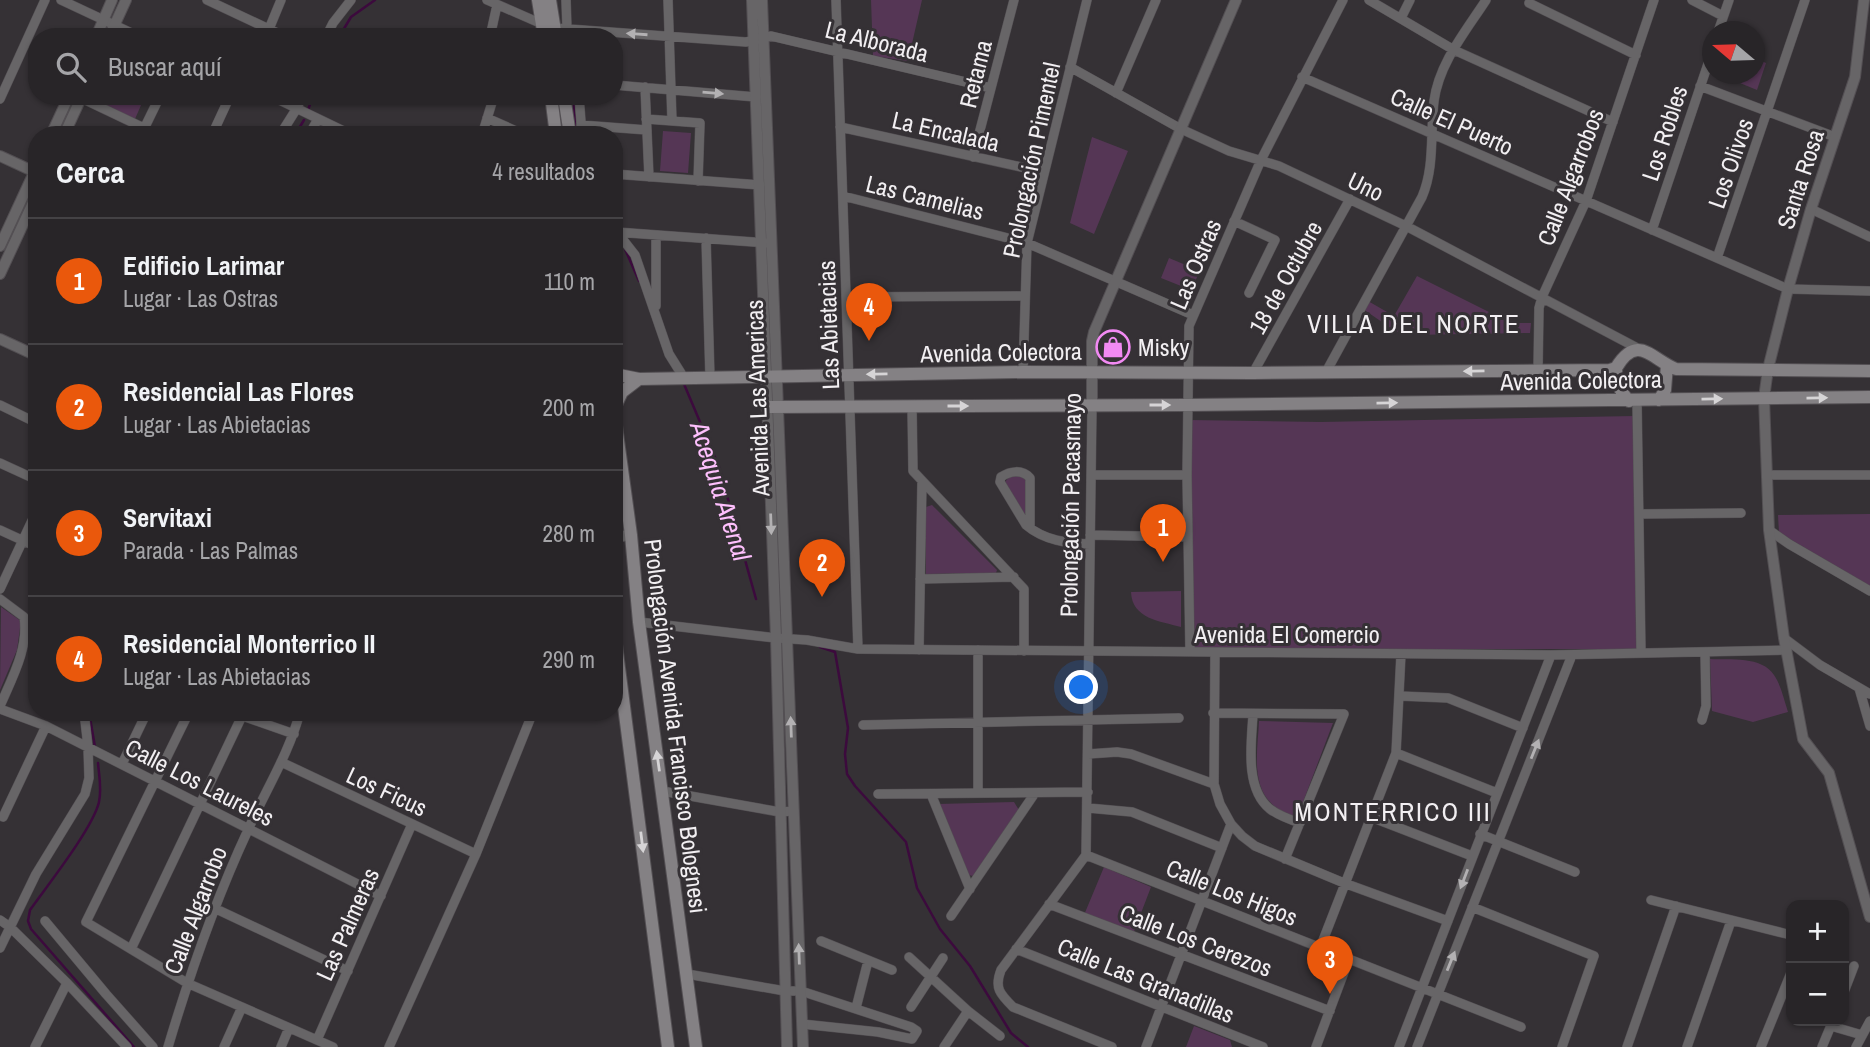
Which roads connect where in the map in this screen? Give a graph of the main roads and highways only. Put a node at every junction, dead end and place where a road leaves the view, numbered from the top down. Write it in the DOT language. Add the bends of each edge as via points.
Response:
graph roads {
  1 [pos="538,0"];
  2 [pos="550,0"];
  3 [pos="543,28"];
  4 [pos="559,28"];
  5 [pos="552,105"];
  6 [pos="565,105"];
  7 [pos="555,126"];
  8 [pos="569,126"];
  9 [pos="1667,365"];
  10 [pos="1616,368"];
  11 [pos="1870,371"];
  12 [pos="623,376"];
  13 [pos="639,379"];
  14 [pos="623,391"];
  15 [pos="1870,397"];
  16 [pos="1659,400"];
  17 [pos="1633,401"];
  18 [pos="773,407"];
  19 [pos="623,476"];
  20 [pos="623,705"];
  21 [pos="668,1047"];
  22 [pos="696,1047"];
  1 -- 3 [label="main road"];
  2 -- 4 [label="main road"];
  5 -- 7 [label="main road"];
  6 -- 8 [label="main road"];
  9 -- 10 [label="main road, Avenida Colectora" via="1641,350 1621,359"];
  9 -- 11 [label="main road, Avenida Colectora" via="1676,369"];
  9 -- 16 [label="main road" via="1665,390"];
  10 -- 13 [label="main road, Avenida Colectora, one-way"];
  10 -- 17 [label="main road" via="1619,390"];
  12 -- 13 [label="main road, Avenida Colectora"];
  13 -- 14 [label="main road"];
  16 -- 15 [label="main road, Avenida Colectora, one-way"];
  16 -- 17 [label="main road, Avenida Colectora"];
  18 -- 17 [label="main road, Avenida Colectora, one-way"];
  22 -- 19 [label="main road, Prolongación Avenida Francisco Bolognesi, one-way"];
  20 -- 21 [label="main road, Prolongación Avenida Francisco Bolognesi, one-way"];
}
